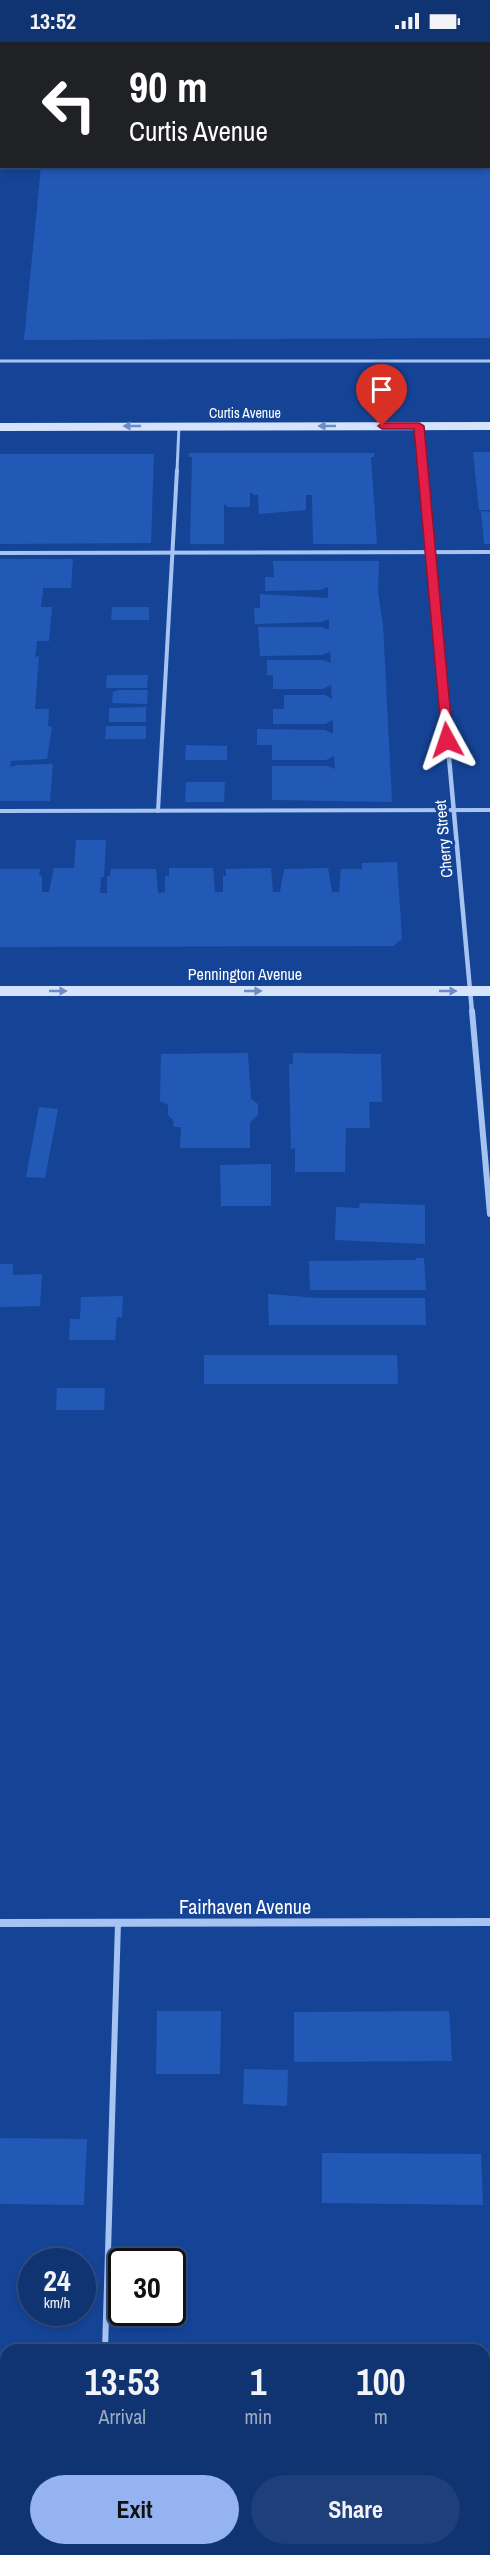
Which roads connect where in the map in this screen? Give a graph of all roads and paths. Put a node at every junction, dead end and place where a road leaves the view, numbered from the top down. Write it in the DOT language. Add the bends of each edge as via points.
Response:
graph roads {
  1 [pos="0,361"];
  2 [pos="490,361"];
  3 [pos="179,426"];
  4 [pos="419,426"];
  5 [pos="490,426"];
  6 [pos="0,427"];
  7 [pos="431,552"];
  8 [pos="490,552"];
  9 [pos="0,553"];
  10 [pos="172,553"];
  11 [pos="453,810"];
  12 [pos="490,810"];
  13 [pos="0,811"];
  14 [pos="158,811"];
  15 [pos="0,991"];
  16 [pos="470,991"];
  17 [pos="490,991"];
  18 [pos="490,1214"];
  19 [pos="490,1922"];
  20 [pos="0,1923"];
  21 [pos="117,1923"];
  22 [pos="105,2344"];
  1 -- 2 [label="lane"];
  4 -- 3 [label="main road, Curtis Avenue, one-way"];
  3 -- 6 [label="main road, Curtis Avenue, one-way"];
  3 -- 10 [label="lane"];
  4 -- 5 [label="main road, Curtis Avenue"];
  4 -- 7 [label="street, Cherry Street"];
  7 -- 8 [label="lane"];
  7 -- 10 [label="lane"];
  7 -- 11 [label="street, Cherry Street"];
  9 -- 10 [label="lane"];
  10 -- 14 [label="lane"];
  11 -- 12 [label="lane"];
  11 -- 14 [label="lane"];
  11 -- 16 [label="street, Cherry Street"];
  13 -- 14 [label="lane"];
  15 -- 16 [label="main road, Pennington Avenue, one-way"];
  16 -- 17 [label="main road, Pennington Avenue"];
  16 -- 18 [label="street, Cherry Street"];
  19 -- 21 [label="street, Fairhaven Avenue"];
  20 -- 21 [label="street, Fairhaven Avenue"];
  21 -- 22 [label="lane"];
}
